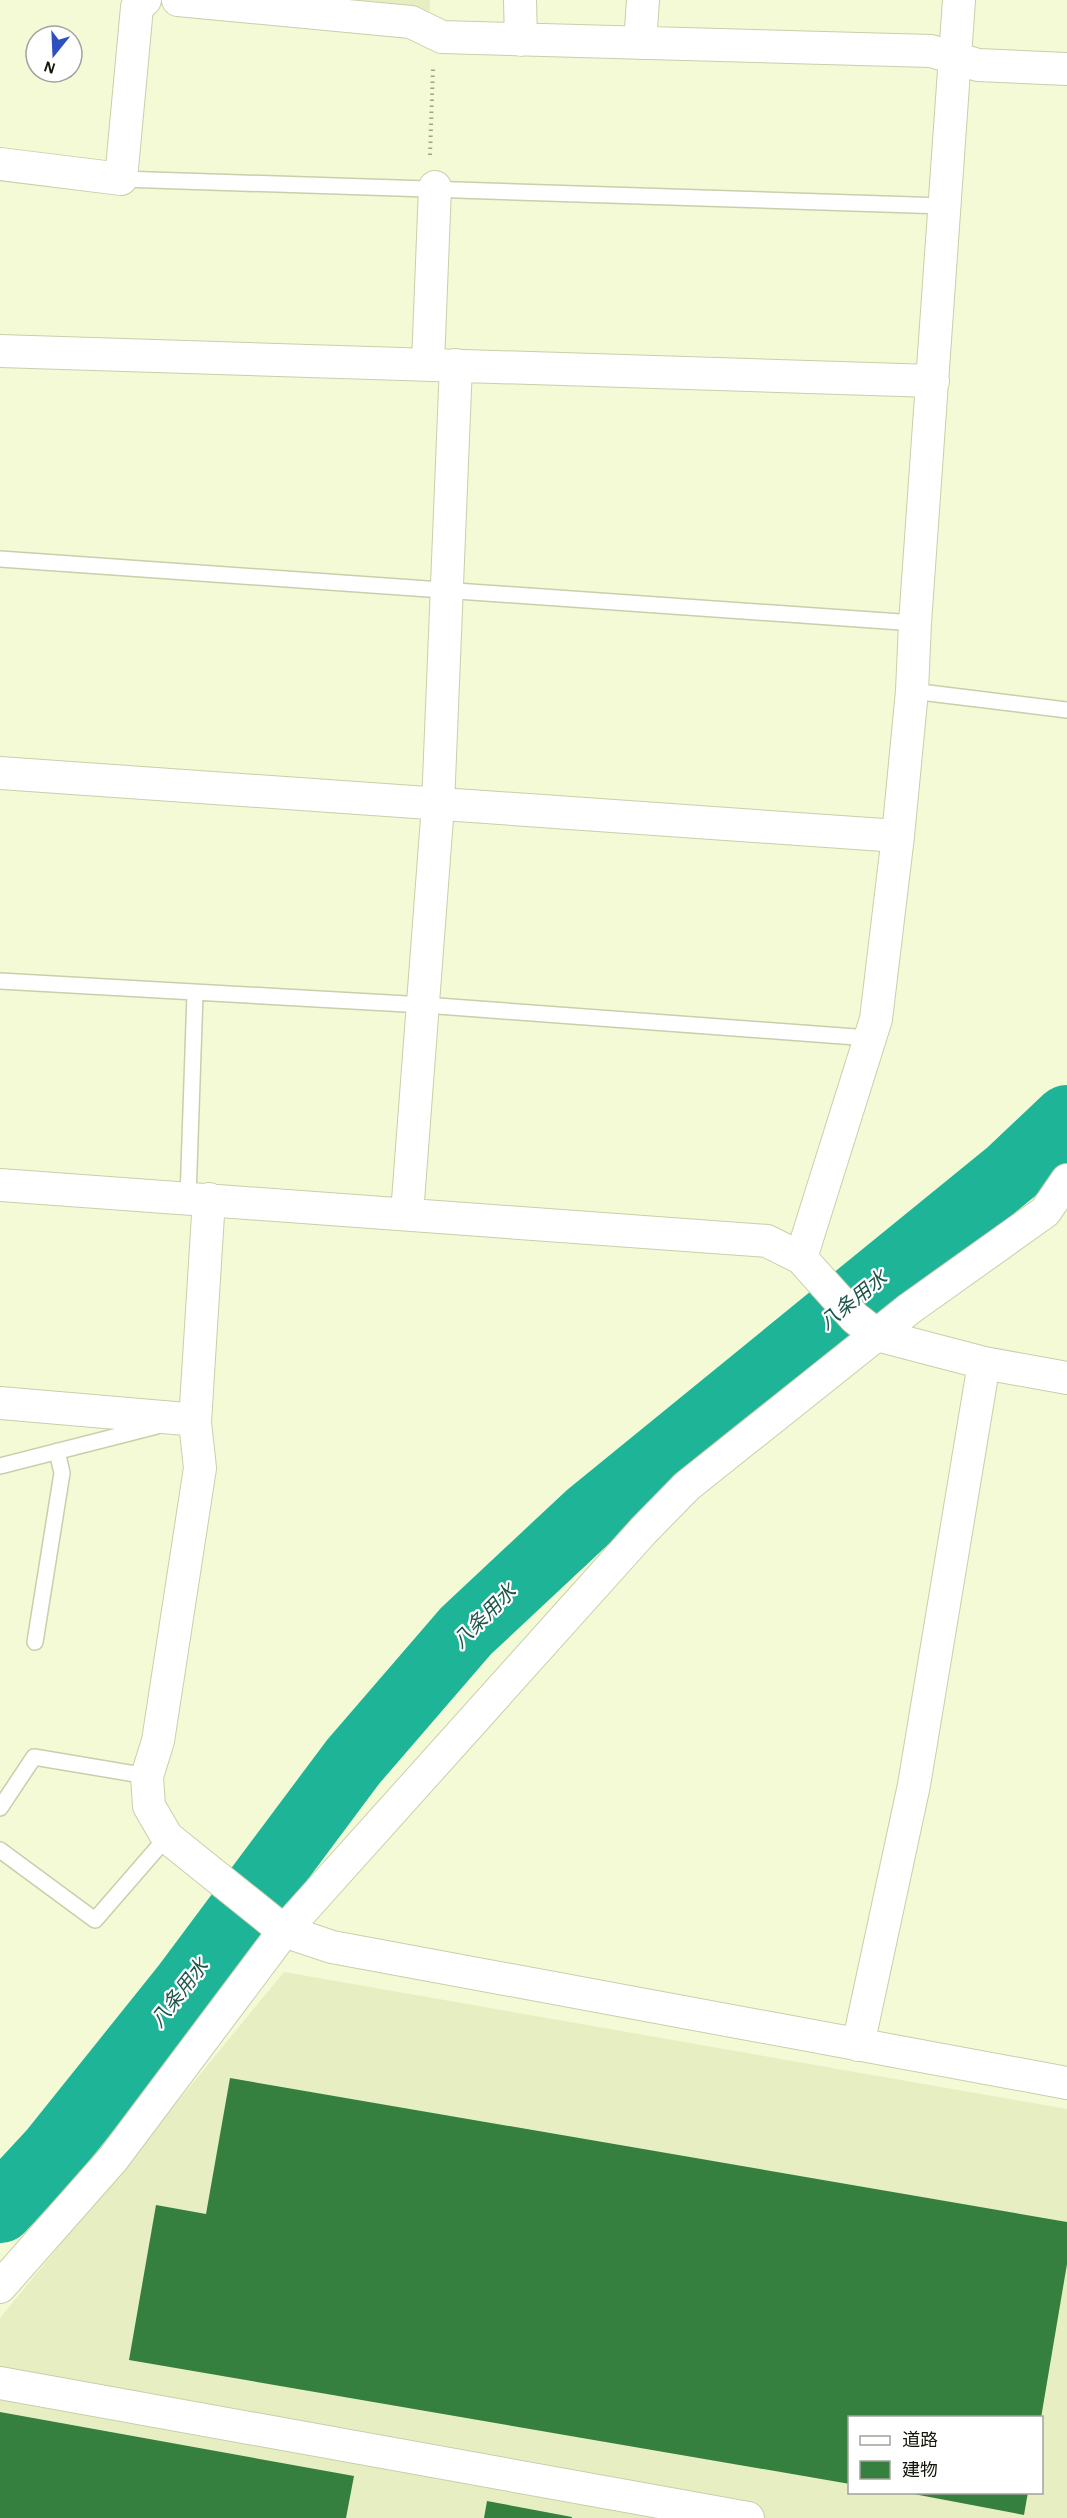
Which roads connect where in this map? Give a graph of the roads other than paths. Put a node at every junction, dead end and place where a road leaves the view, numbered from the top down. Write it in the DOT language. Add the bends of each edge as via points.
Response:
graph roads {
  1 [pos="145,0"];
  2 [pos="178,0"];
  3 [pos="520,0"];
  4 [pos="643,0"];
  5 [pos="959,0"];
  6 [pos="521,40"];
  7 [pos="640,43"];
  8 [pos="955,57"];
  9 [pos="1067,69"];
  10 [pos="0,164"];
  11 [pos="121,179"];
  12 [pos="435,187"];
  13 [pos="944,206"];
  14 [pos="0,351"];
  15 [pos="442,364"];
  16 [pos="933,381"];
  17 [pos="0,559"];
  18 [pos="446,588"];
  19 [pos="915,623"];
  20 [pos="912,692"];
  21 [pos="1067,710"];
  22 [pos="0,773"];
  23 [pos="438,805"];
  24 [pos="898,836"];
  25 [pos="0,981"];
  26 [pos="195,994"];
  27 [pos="424,1005"];
  28 [pos="869,1038"];
  29 [pos="1067,1180"];
  30 [pos="0,1185"];
  31 [pos="198,1198"];
  32 [pos="407,1214"];
  33 [pos="801,1258"];
  34 [pos="877,1335"];
  35 [pos="984,1363"];
  36 [pos="1067,1378"];
  37 [pos="0,1402"];
  38 [pos="191,1420"];
  39 [pos="57,1451"];
  40 [pos="0,1466"];
  41 [pos="35,1642"];
  42 [pos="147,1776"];
  43 [pos="0,1808"];
  44 [pos="167,1837"];
  45 [pos="0,1850"];
  46 [pos="284,1931"];
  47 [pos="858,2045"];
  48 [pos="1067,2083"];
  49 [pos="0,2287"];
  50 [pos="0,2383"];
  51 [pos="748,2518"];
  1 -- 11 [label="street" via="137,7"];
  2 -- 6 [label="street" via="411,22 442,38"];
  3 -- 6 [label="street"];
  4 -- 7 [label="street"];
  5 -- 8 [label="street"];
  6 -- 7 [label="street"];
  7 -- 8 [label="street" via="931,51"];
  8 -- 9 [label="street" via="978,65"];
  8 -- 13 [label="street"];
  10 -- 11 [label="street"];
  11 -- 12 [label="lane"];
  12 -- 13 [label="lane"];
  12 -- 15 [label="street"];
  13 -- 16 [label="street"];
  14 -- 15 [label="street"];
  15 -- 16 [label="street"];
  15 -- 18 [label="street"];
  16 -- 19 [label="street"];
  17 -- 18 [label="lane"];
  18 -- 19 [label="lane"];
  18 -- 23 [label="street"];
  19 -- 20 [label="street"];
  20 -- 21 [label="lane"];
  20 -- 24 [label="street"];
  22 -- 23 [label="street"];
  23 -- 24 [label="street"];
  23 -- 27 [label="street"];
  24 -- 28 [label="street" via="876,1019"];
  25 -- 26 [label="lane"];
  26 -- 27 [label="lane"];
  26 -- 31 [label="lane"];
  27 -- 28 [label="lane"];
  27 -- 32 [label="street"];
  28 -- 33 [label="street"];
  29 -- 34 [label="street" via="1045,1212"];
  30 -- 31 [label="street"];
  31 -- 32 [label="street"];
  31 -- 38 [label="street"];
  32 -- 33 [label="street" via="767,1241"];
  33 -- 34 [label="street" via="855,1318"];
  34 -- 35 [label="street"];
  34 -- 46 [label="street" via="687,1486 529,1655"];
  35 -- 36 [label="street"];
  35 -- 47 [label="street" via="914,1785"];
  37 -- 38 [label="street"];
  38 -- 39 [label="lane"];
  38 -- 42 [label="street" via="200,1468 158,1741"];
  39 -- 40 [label="lane"];
  39 -- 41 [label="lane" via="62,1473"];
  42 -- 43 [label="lane" via="34,1757"];
  42 -- 44 [label="street" via="149,1806"];
  44 -- 45 [label="lane" via="95,1920"];
  44 -- 46 [label="street"];
  46 -- 47 [label="street" via="332,1947"];
  46 -- 49 [label="street" via="113,2159"];
  47 -- 48 [label="street"];
  50 -- 51 [label="street"];
}
